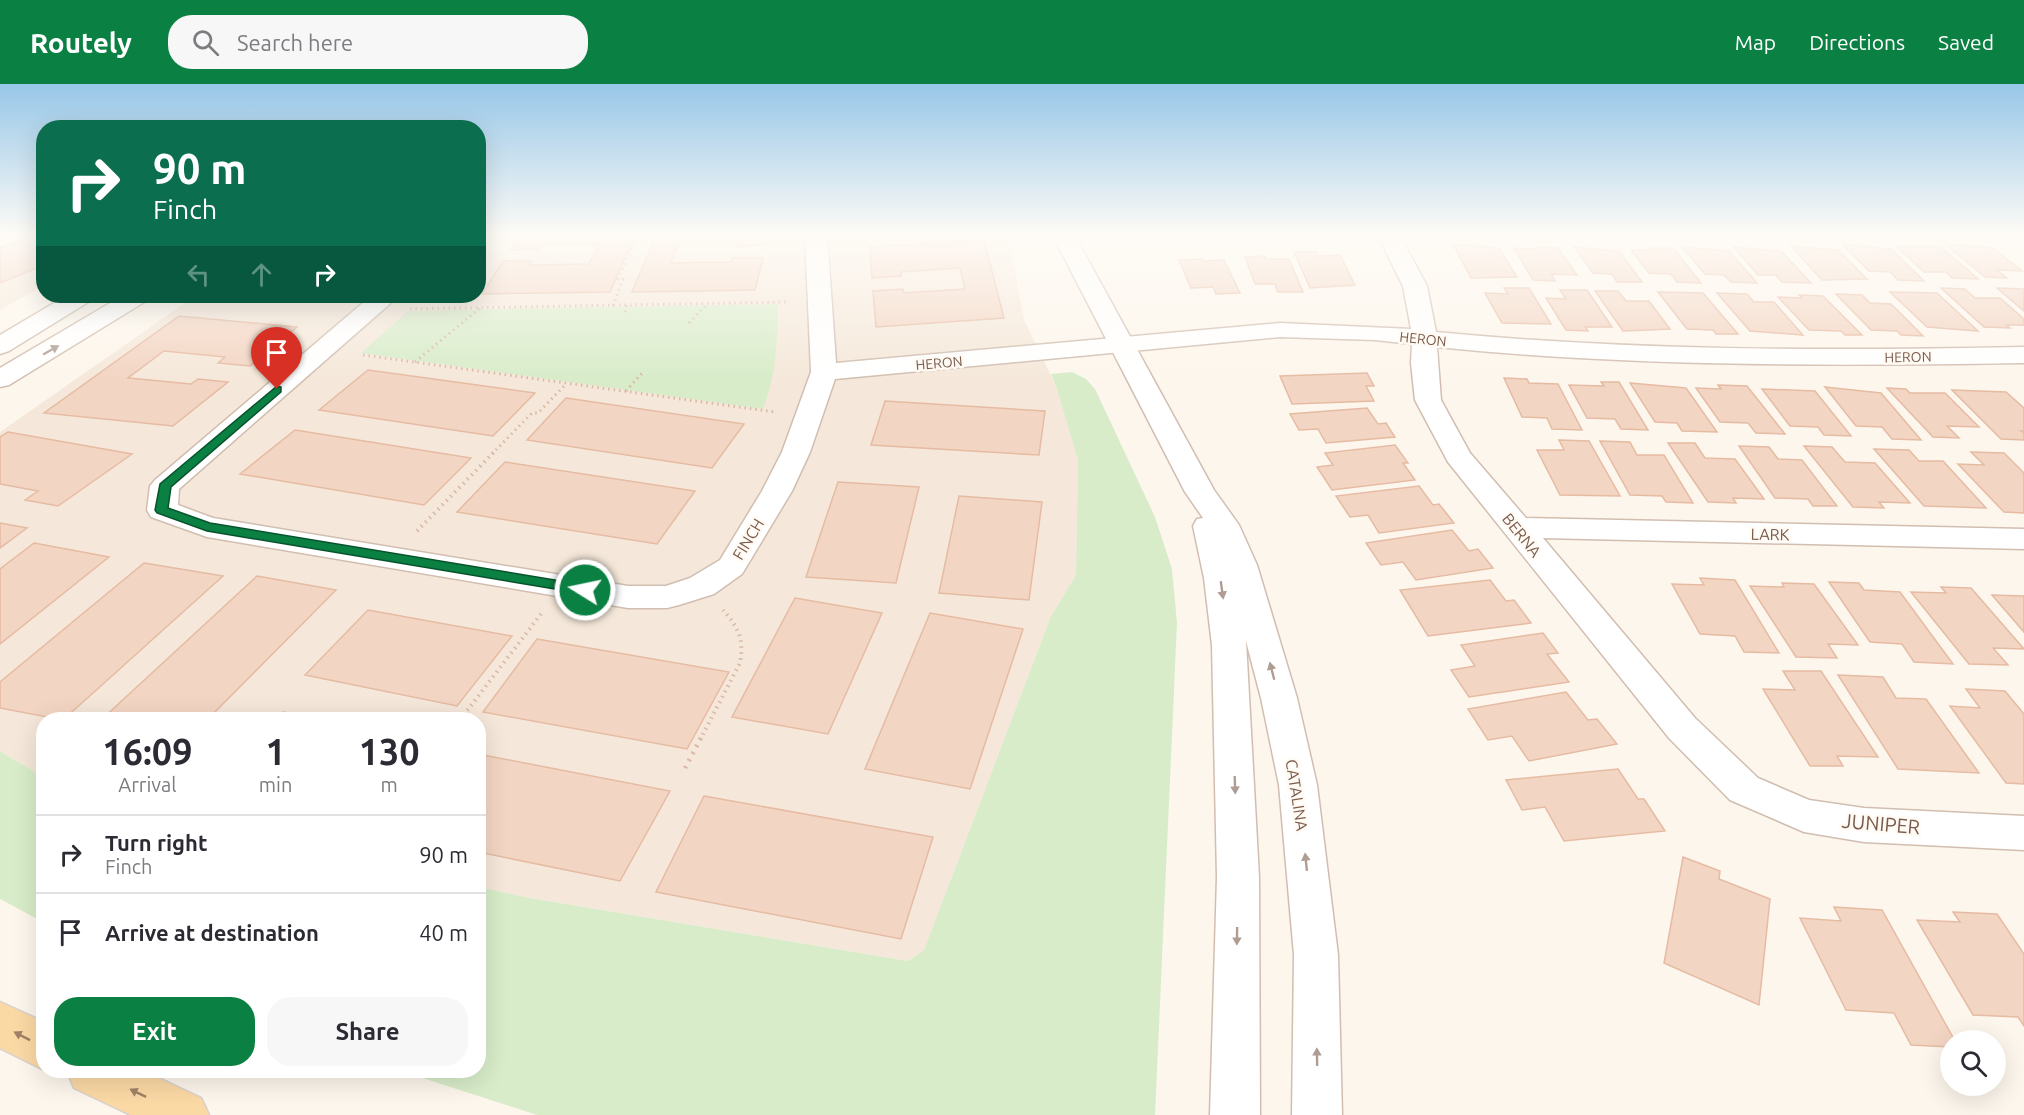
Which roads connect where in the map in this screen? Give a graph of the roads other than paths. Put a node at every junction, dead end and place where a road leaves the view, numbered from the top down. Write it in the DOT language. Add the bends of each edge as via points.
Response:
graph roads {
  1 [pos="819,284"];
  2 [pos="1090,284"];
  3 [pos="1414,284"];
  4 [pos="71,303"];
  5 [pos="126,303"];
  6 [pos="376,303"];
  7 [pos="1425,340"];
  8 [pos="1122,345"];
  9 [pos="0,346"];
  10 [pos="2024,355"];
  11 [pos="824,372"];
  12 [pos="0,379"];
  13 [pos="1200,492"];
  14 [pos="1516,528"];
  15 [pos="2024,539"];
  16 [pos="1744,789"];
  17 [pos="2024,833"];
  18 [pos="0,1024"];
  19 [pos="36,1043"];
  20 [pos="106,1078"];
  21 [pos="184,1115"];
  22 [pos="1235,1115"];
  23 [pos="1317,1115"];
  1 -- 11 [label="street, FINCH"];
  2 -- 8 [label="street, CATALINA"];
  3 -- 7 [label="street, BERNA"];
  4 -- 9 [label="street"];
  12 -- 5 [label="street, one-way"];
  6 -- 11 [label="street, FINCH" via="165,486 162,510 207,527 628,597 667,597 702,586 731,567 796,452"];
  7 -- 8 [label="street, HERON" via="1335,330 1280,330"];
  7 -- 10 [label="street, HERON" via="1533,349 1863,358"];
  7 -- 14 [label="street, BERNA" via="1428,400 1458,456"];
  8 -- 11 [label="street, HERON"];
  8 -- 13 [label="street, CATALINA"];
  13 -- 22 [label="street, CATALINA, one-way" via="1220,578 1229,645 1238,877"];
  23 -- 13 [label="street, CATALINA, one-way" via="1316,954 1299,785 1241,565 1224,525"];
  14 -- 15 [label="street, LARK"];
  14 -- 16 [label="street, BERNA" via="1682,728"];
  16 -- 17 [label="street, JUNIPER" via="1804,816 1864,825"];
  19 -- 18 [label="main road, one-way"];
  21 -- 20 [label="main road, one-way"];
}
